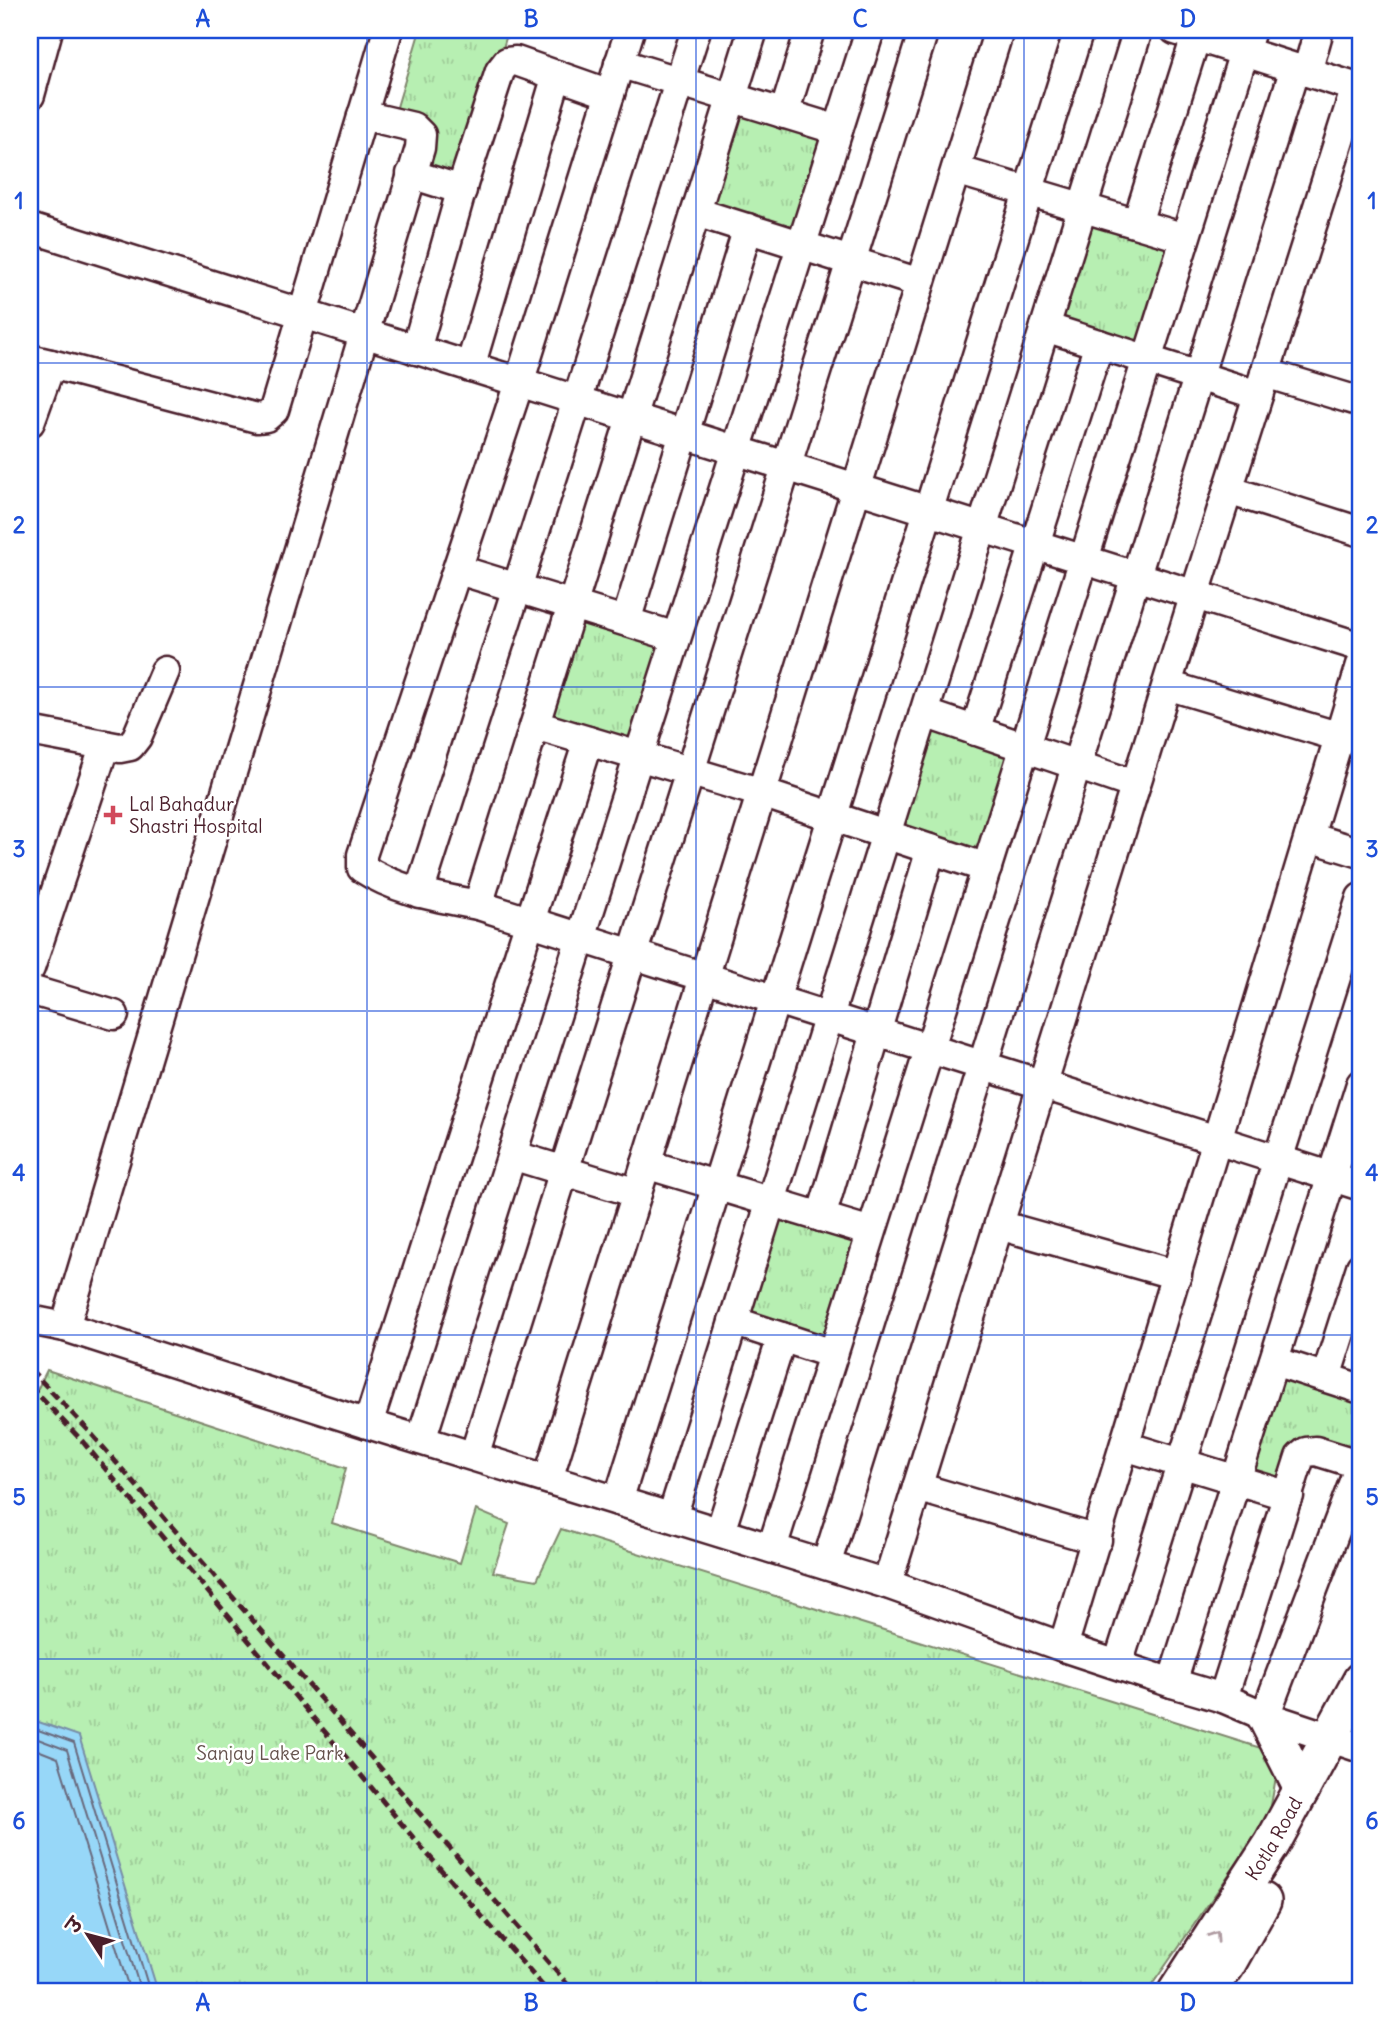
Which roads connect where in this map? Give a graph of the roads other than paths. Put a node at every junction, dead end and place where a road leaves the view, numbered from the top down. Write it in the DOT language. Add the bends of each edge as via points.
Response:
graph roads {
  1 [pos="48,30"];
  2 [pos="388,30"];
  3 [pos="629,30"];
  4 [pos="696,30"];
  5 [pos="753,30"];
  6 [pos="810,30"];
  7 [pos="870,30"];
  8 [pos="923,30"];
  9 [pos="999,30"];
  10 [pos="1079,30"];
  11 [pos="1138,30"];
  12 [pos="1319,30"];
  13 [pos="1190,32"];
  14 [pos="1248,41"];
  15 [pos="619,63"];
  16 [pos="1301,70"];
  17 [pos="557,75"];
  18 [pos="679,82"];
  19 [pos="1358,88"];
  20 [pos="30,94"];
  21 [pos="610,94"];
  22 [pos="732,98"];
  23 [pos="783,114"];
  24 [pos="362,115"];
  25 [pos="838,130"];
  26 [pos="956,170"];
  27 [pos="411,174"];
  28 [pos="462,190"];
  29 [pos="1028,191"];
  30 [pos="1083,207"];
  31 [pos="696,212"];
  32 [pos="1137,223"];
  33 [pos="30,228"];
  34 [pos="748,228"];
  35 [pos="1185,238"];
  36 [pos="801,245"];
  37 [pos="851,261"];
  38 [pos="920,283"];
  39 [pos="301,314"];
  40 [pos="1045,327"];
  41 [pos="363,334"];
  42 [pos="1098,344"];
  43 [pos="416,350"];
  44 [pos="1147,359"];
  45 [pos="40,362"];
  46 [pos="470,368"];
  47 [pos="1198,376"];
  48 [pos="519,383"];
  49 [pos="1262,384"];
  50 [pos="578,401"];
  51 [pos="1361,402"];
  52 [pos="631,418"];
  53 [pos="30,422"];
  54 [pos="684,434"];
  55 [pos="736,450"];
  56 [pos="786,466"];
  57 [pos="856,488"];
  58 [pos="1228,490"];
  59 [pos="928,511"];
  60 [pos="982,528"];
  61 [pos="1361,532"];
  62 [pos="1035,544"];
  63 [pos="1084,560"];
  64 [pos="459,570"];
  65 [pos="1136,576"];
  66 [pos="518,588"];
  67 [pos="1195,594"];
  68 [pos="572,605"];
  69 [pos="625,621"];
  70 [pos="676,637"];
  71 [pos="1361,647"];
  72 [pos="1361,665"];
  73 [pos="165,671"];
  74 [pos="1167,685"];
  75 [pos="924,713"];
  76 [pos="535,725"];
  77 [pos="30,731"];
  78 [pos="975,731"];
  79 [pos="1339,737"];
  80 [pos="588,741"];
  81 [pos="105,745"];
  82 [pos="1024,747"];
  83 [pos="639,756"];
  84 [pos="1076,765"];
  85 [pos="690,771"];
  86 [pos="1135,785"];
  87 [pos="762,793"];
  88 [pos="832,817"];
  89 [pos="886,834"];
  90 [pos="1309,837"];
  91 [pos="931,849"];
  92 [pos="1361,853"];
  93 [pos="986,868"];
  94 [pos="419,893"];
  95 [pos="1361,898"];
  96 [pos="478,905"];
  97 [pos="532,922"];
  98 [pos="581,938"];
  99 [pos="632,954"];
  100 [pos="30,968"];
  101 [pos="704,977"];
  102 [pos="30,990"];
  103 [pos="775,999"];
  104 [pos="114,1015"];
  105 [pos="829,1017"];
  106 [pos="877,1032"];
  107 [pos="929,1048"];
  108 [pos="982,1065"];
  109 [pos="1042,1084"];
  110 [pos="1361,1084"];
  111 [pos="1217,1140"];
  112 [pos="512,1155"];
  113 [pos="1279,1159"];
  114 [pos="646,1164"];
  115 [pos="564,1171"];
  116 [pos="1332,1177"];
  117 [pos="717,1186"];
  118 [pos="1361,1186"];
  119 [pos="637,1193"];
  120 [pos="771,1202"];
  121 [pos="821,1217"];
  122 [pos="999,1224"];
  123 [pos="871,1232"];
  124 [pos="1361,1267"];
  125 [pos="1177,1275"];
  126 [pos="30,1320"];
  127 [pos="733,1321"];
  128 [pos="65,1327"];
  129 [pos="782,1337"];
  130 [pos="833,1354"];
  131 [pos="1274,1360"];
  132 [pos="1326,1377"];
  133 [pos="1361,1388"];
  134 [pos="369,1424"];
  135 [pos="421,1440"];
  136 [pos="1125,1446"];
  137 [pos="474,1456"];
  138 [pos="1183,1464"];
  139 [pos="1361,1464"];
  140 [pos="548,1479"];
  141 [pos="1236,1480"];
  142 [pos="917,1487"];
  143 [pos="1289,1496"];
  144 [pos="618,1501"];
  145 [pos="671,1517"];
  146 [pos="720,1532"];
  147 [pos="1097,1540"];
  148 [pos="772,1548"];
  149 [pos="826,1565"];
  150 [pos="887,1584"];
  151 [pos="1063,1647"];
  152 [pos="1118,1664"];
  153 [pos="1361,1680"];
  154 [pos="1172,1683"];
  155 [pos="1223,1698"];
  156 [pos="1265,1716"];
  157 [pos="1351,1740"];
  158 [pos="1302,1789"];
  159 [pos="1176,1992"];
  160 [pos="1208,1992"];
  1 -- 20 [label="street"];
  2 -- 24 [label="street"];
  3 -- 15 [label="street"];
  4 -- 18 [label="street"];
  5 -- 22 [label="street"];
  6 -- 23 [label="street"];
  7 -- 25 [label="street"];
  8 -- 37 [label="street"];
  9 -- 26 [label="street"];
  10 -- 29 [label="street"];
  11 -- 30 [label="street"];
  12 -- 16 [label="street"];
  13 -- 14 [label="street"];
  13 -- 32 [label="street"];
  14 -- 16 [label="street"];
  14 -- 35 [label="street"];
  15 -- 18 [label="street"];
  15 -- 21 [label="street"];
  16 -- 19 [label="street"];
  16 -- 47 [label="street"];
  17 -- 21 [label="street"];
  17 -- 28 [label="street" via="507,62 500,71"];
  17 -- 46 [label="street"];
  18 -- 22 [label="street"];
  18 -- 50 [label="street"];
  19 -- 49 [label="street"];
  21 -- 48 [label="street"];
  22 -- 23 [label="street"];
  22 -- 31 [label="street"];
  23 -- 25 [label="street"];
  24 -- 27 [label="street" via="413,127 421,135"];
  24 -- 39 [label="street"];
  25 -- 36 [label="street"];
  26 -- 29 [label="street"];
  26 -- 38 [label="street"];
  27 -- 28 [label="street"];
  27 -- 41 [label="street"];
  28 -- 43 [label="street"];
  29 -- 30 [label="street"];
  29 -- 59 [label="street"];
  30 -- 32 [label="street"];
  30 -- 40 [label="street"];
  31 -- 34 [label="street"];
  31 -- 52 [label="street"];
  32 -- 35 [label="street"];
  33 -- 39 [label="street"];
  34 -- 36 [label="street"];
  34 -- 54 [label="street"];
  35 -- 44 [label="street"];
  36 -- 37 [label="street"];
  36 -- 55 [label="street"];
  37 -- 38 [label="street"];
  37 -- 56 [label="street"];
  38 -- 57 [label="street"];
  39 -- 41 [label="street"];
  39 -- 45 [label="street" via="274,410 266,417"];
  40 -- 42 [label="street"];
  40 -- 60 [label="street"];
  41 -- 43 [label="street"];
  41 -- 128 [label="street"];
  42 -- 44 [label="street"];
  42 -- 62 [label="street"];
  43 -- 46 [label="street"];
  44 -- 47 [label="street"];
  44 -- 63 [label="street"];
  45 -- 53 [label="street"];
  46 -- 48 [label="street"];
  47 -- 49 [label="street"];
  47 -- 65 [label="street"];
  48 -- 50 [label="street"];
  48 -- 64 [label="street"];
  49 -- 51 [label="street"];
  49 -- 58 [label="street"];
  50 -- 52 [label="street"];
  50 -- 66 [label="street"];
  52 -- 54 [label="street"];
  52 -- 68 [label="street"];
  54 -- 55 [label="street"];
  54 -- 69 [label="street"];
  55 -- 56 [label="street"];
  55 -- 70 [label="street"];
  56 -- 57 [label="street"];
  56 -- 85 [label="street"];
  57 -- 59 [label="street"];
  57 -- 87 [label="street"];
  58 -- 61 [label="street"];
  58 -- 67 [label="street"];
  59 -- 60 [label="street"];
  59 -- 88 [label="street"];
  60 -- 62 [label="street"];
  60 -- 75 [label="street"];
  62 -- 63 [label="street"];
  62 -- 78 [label="street"];
  63 -- 65 [label="street"];
  63 -- 82 [label="street"];
  64 -- 66 [label="street"];
  64 -- 94 [label="street" via="362,855 362,869"];
  65 -- 67 [label="street"];
  65 -- 84 [label="street"];
  66 -- 68 [label="street"];
  66 -- 94 [label="street"];
  67 -- 71 [label="street"];
  67 -- 74 [label="street"];
  68 -- 69 [label="street"];
  68 -- 76 [label="street"];
  69 -- 70 [label="street"];
  70 -- 83 [label="street"];
  72 -- 79 [label="street"];
  73 -- 81 [label="street" via="130,746"];
  74 -- 79 [label="street"];
  74 -- 86 [label="street"];
  75 -- 78 [label="street"];
  75 -- 89 [label="street"];
  76 -- 80 [label="street"];
  76 -- 96 [label="street"];
  77 -- 81 [label="street"];
  78 -- 82 [label="street"];
  79 -- 90 [label="street"];
  80 -- 83 [label="street"];
  80 -- 97 [label="street"];
  81 -- 100 [label="street"];
  82 -- 84 [label="street"];
  82 -- 93 [label="street"];
  83 -- 85 [label="street"];
  83 -- 98 [label="street"];
  84 -- 86 [label="street"];
  84 -- 108 [label="street"];
  85 -- 87 [label="street"];
  85 -- 99 [label="street"];
  86 -- 109 [label="street"];
  87 -- 88 [label="street"];
  87 -- 101 [label="street"];
  88 -- 89 [label="street"];
  88 -- 103 [label="street"];
  89 -- 91 [label="street"];
  89 -- 105 [label="street"];
  90 -- 92 [label="street"];
  90 -- 111 [label="street"];
  91 -- 93 [label="street"];
  91 -- 106 [label="street"];
  93 -- 107 [label="street"];
  94 -- 96 [label="street"];
  95 -- 113 [label="street"];
  96 -- 97 [label="street"];
  97 -- 98 [label="street"];
  97 -- 134 [label="street"];
  98 -- 99 [label="street"];
  98 -- 112 [label="street"];
  99 -- 101 [label="street"];
  99 -- 115 [label="street"];
  101 -- 103 [label="street"];
  101 -- 114 [label="street"];
  102 -- 104 [label="street"];
  103 -- 105 [label="street"];
  103 -- 117 [label="street"];
  105 -- 106 [label="street"];
  105 -- 120 [label="street"];
  106 -- 107 [label="street"];
  106 -- 121 [label="street"];
  107 -- 108 [label="street"];
  107 -- 123 [label="street"];
  108 -- 109 [label="street"];
  108 -- 149 [label="street"];
  109 -- 111 [label="street"];
  109 -- 122 [label="street"];
  110 -- 116 [label="street"];
  111 -- 113 [label="street"];
  111 -- 125 [label="street"];
  112 -- 115 [label="street"];
  112 -- 135 [label="street"];
  113 -- 116 [label="street"];
  113 -- 138 [label="street"];
  114 -- 117 [label="street"];
  114 -- 119 [label="street"];
  115 -- 119 [label="street"];
  115 -- 137 [label="street"];
  116 -- 118 [label="street"];
  116 -- 131 [label="street"];
  117 -- 120 [label="street"];
  117 -- 144 [label="street"];
  119 -- 140 [label="street"];
  120 -- 121 [label="street"];
  120 -- 127 [label="street"];
  121 -- 123 [label="street"];
  122 -- 125 [label="street"];
  122 -- 142 [label="street"];
  123 -- 130 [label="street"];
  124 -- 132 [label="street"];
  125 -- 136 [label="street"];
  126 -- 128 [label="street"];
  127 -- 129 [label="street"];
  127 -- 145 [label="street"];
  128 -- 134 [label="street"];
  129 -- 130 [label="street"];
  129 -- 146 [label="street"];
  130 -- 148 [label="street"];
  131 -- 132 [label="street"];
  131 -- 141 [label="street"];
  132 -- 133 [label="street"];
  134 -- 135 [label="street"];
  135 -- 137 [label="street"];
  136 -- 138 [label="street"];
  136 -- 147 [label="street"];
  137 -- 140 [label="street"];
  138 -- 141 [label="street"];
  138 -- 152 [label="street"];
  139 -- 143 [label="street" via="1306,1452 1300,1457"];
  139 -- 156 [label="street"];
  140 -- 144 [label="street"];
  141 -- 143 [label="street"];
  141 -- 154 [label="street"];
  142 -- 147 [label="street"];
  142 -- 150 [label="street"];
  143 -- 155 [label="street"];
  144 -- 145 [label="street"];
  145 -- 146 [label="street"];
  146 -- 148 [label="street"];
  147 -- 151 [label="street"];
  148 -- 149 [label="street"];
  149 -- 150 [label="street"];
  150 -- 151 [label="street"];
  151 -- 152 [label="street"];
  152 -- 154 [label="street"];
  153 -- 157 [label="main road, Kotla Road"];
  154 -- 155 [label="street"];
  155 -- 156 [label="street"];
  156 -- 157 [label="street"];
  156 -- 158 [label="main road"];
  157 -- 158 [label="main road, Kotla Road"];
  157 -- 160 [label="main road, Kotla Road"];
  159 -- 158 [label="main road, Kotla Road, one-way" via="1259,1867"];
}
